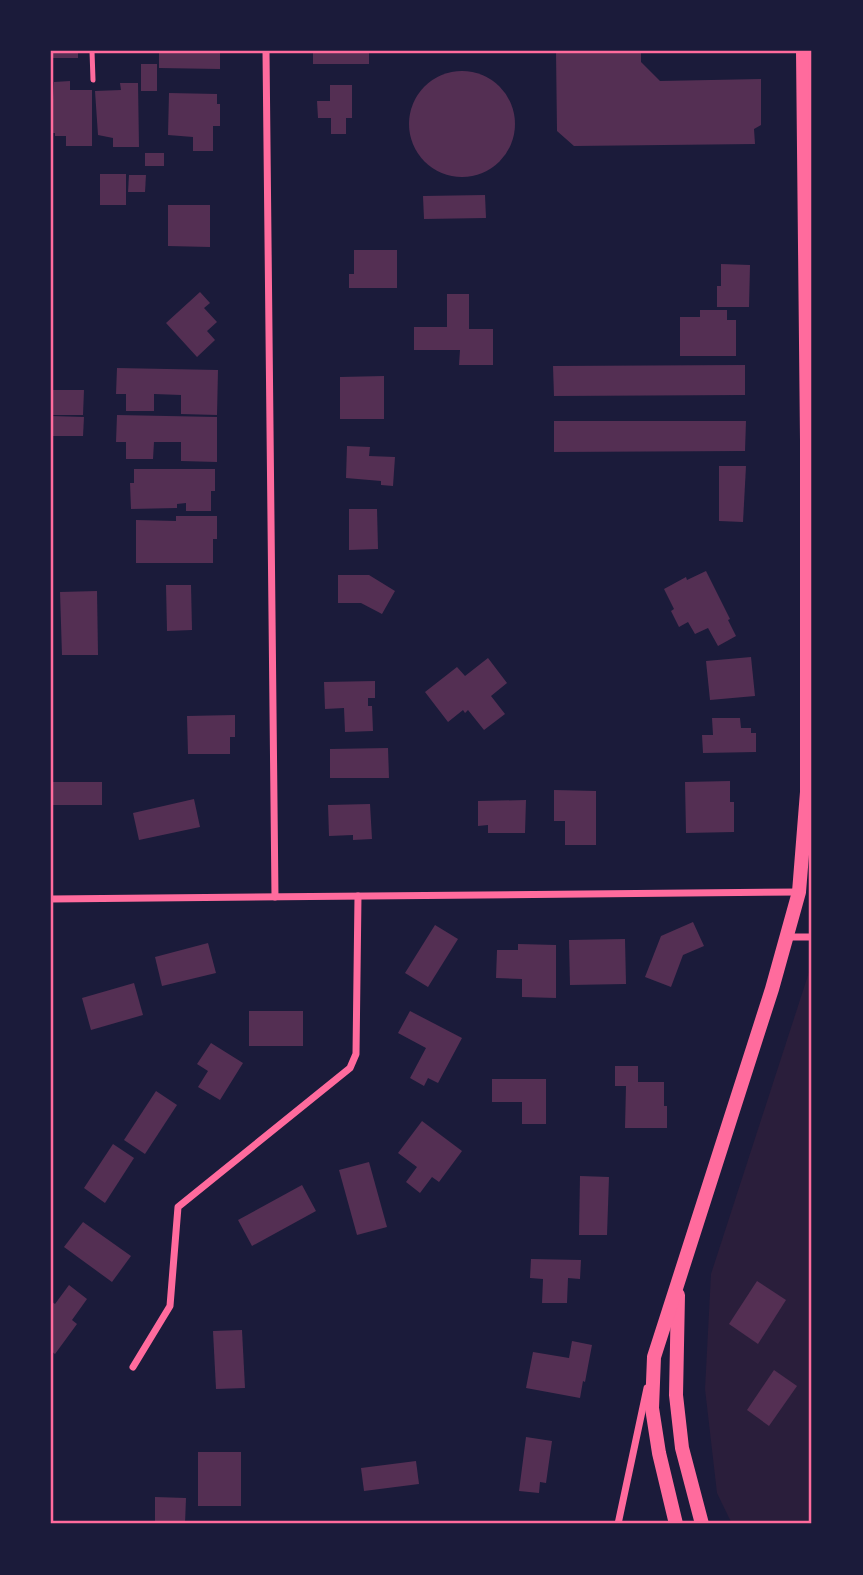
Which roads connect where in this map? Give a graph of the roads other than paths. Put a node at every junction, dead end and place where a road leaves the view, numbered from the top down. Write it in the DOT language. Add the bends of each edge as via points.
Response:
graph roads {
  1 [pos="92,51"];
  2 [pos="266,51"];
  3 [pos="803,51"];
  4 [pos="93,80"];
  5 [pos="809,440"];
  6 [pos="799,892"];
  7 [pos="358,896"];
  8 [pos="275,897"];
  9 [pos="51,899"];
  10 [pos="786,937"];
  11 [pos="812,937"];
  12 [pos="678,1279"];
  13 [pos="654,1357"];
  14 [pos="134,1367"];
  15 [pos="618,1524"];
  16 [pos="676,1524"];
  17 [pos="702,1524"];
  1 -- 4 [label="lane"];
  2 -- 8 [label="street"];
  3 -- 5 [label="main road"];
  5 -- 6 [label="main road" via="807,792"];
  6 -- 7 [label="street"];
  6 -- 10 [label="main road"];
  7 -- 8 [label="street"];
  7 -- 14 [label="street" via="356,1054 350,1068 178,1207 170,1306"];
  8 -- 9 [label="street"];
  10 -- 11 [label="street"];
  10 -- 12 [label="main road"];
  12 -- 13 [label="main road"];
  12 -- 17 [label="main road" via="677,1409"];
  13 -- 15 [label="street"];
  13 -- 16 [label="main road" via="652,1408"];
}
